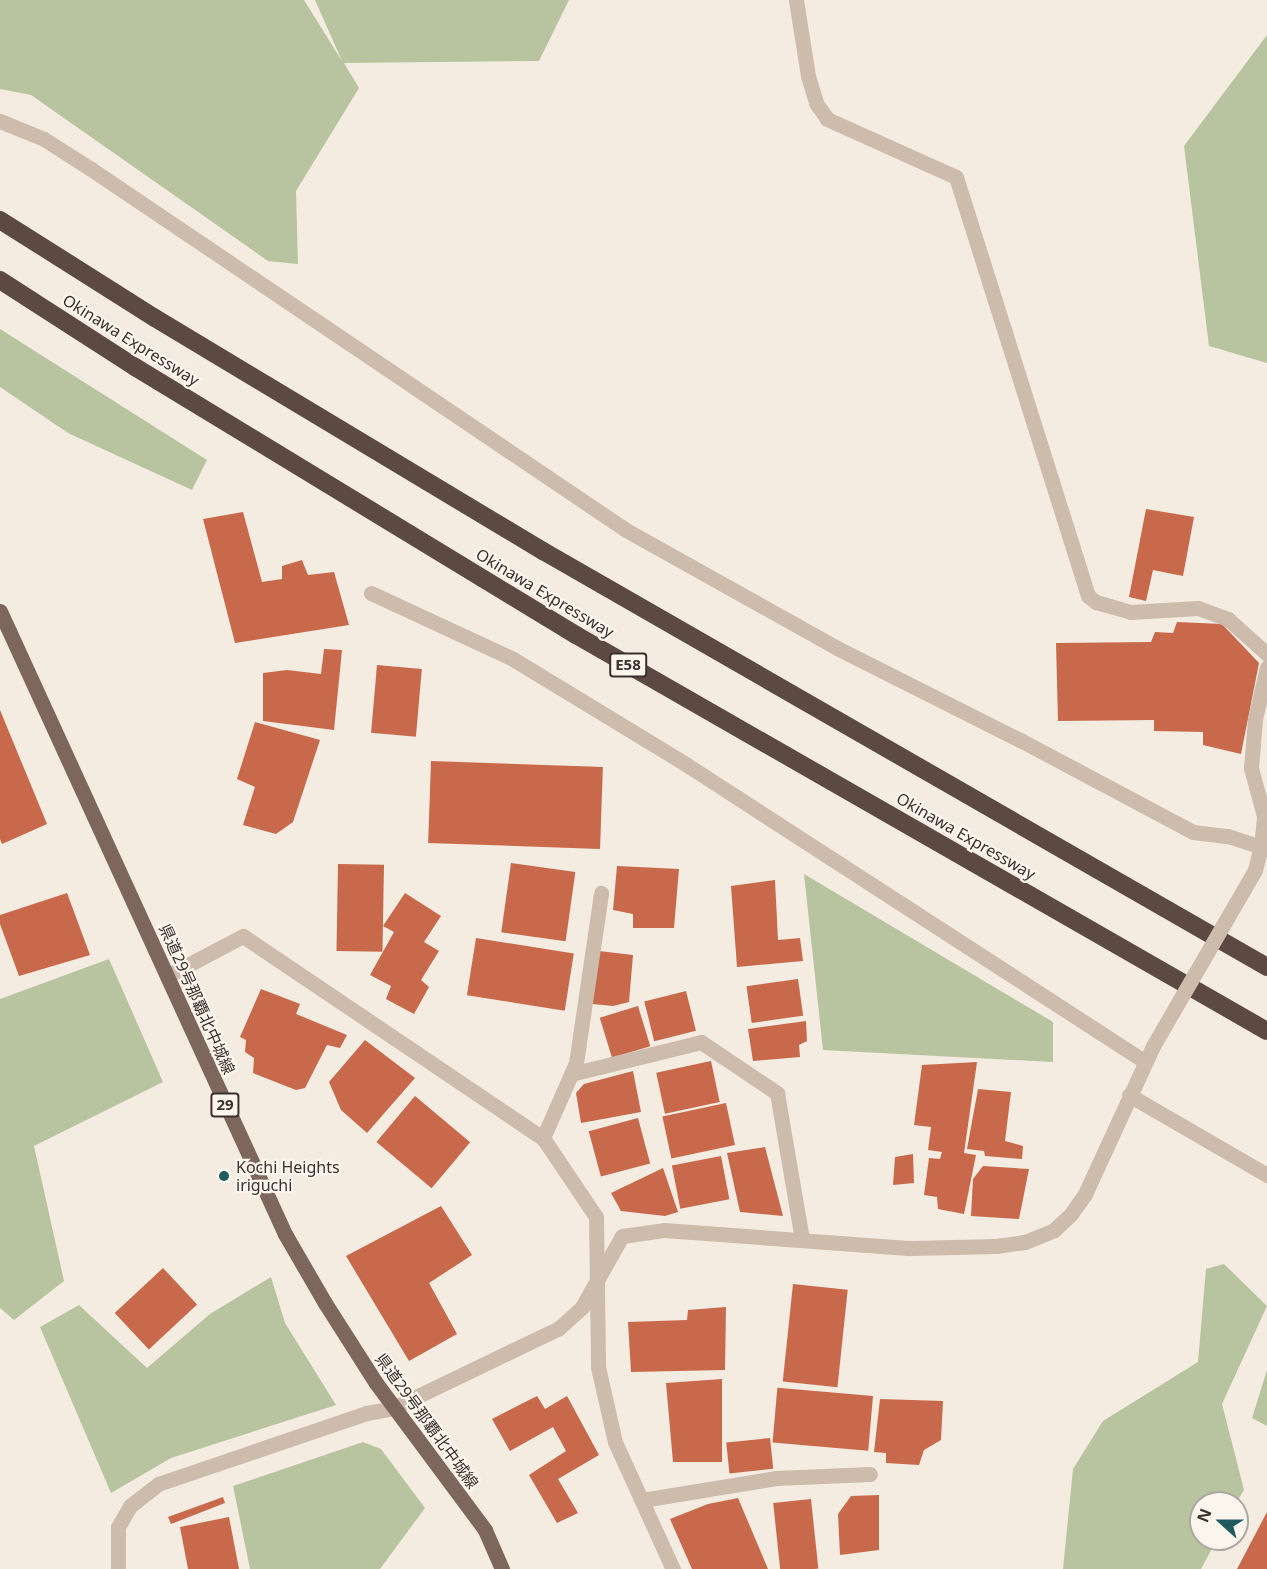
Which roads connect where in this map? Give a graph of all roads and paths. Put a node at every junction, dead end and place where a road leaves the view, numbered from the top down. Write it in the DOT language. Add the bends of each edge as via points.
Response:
graph roads {
  1 [pos="795,0"];
  2 [pos="0,121"];
  3 [pos="0,220"];
  4 [pos="0,280"];
  5 [pos="371,592"];
  6 [pos="0,611"];
  7 [pos="1267,654"];
  8 [pos="1267,667"];
  9 [pos="1264,847"];
  10 [pos="601,892"];
  11 [pos="1267,967"];
  12 [pos="167,976"];
  13 [pos="1267,1031"];
  14 [pos="1144,1061"];
  15 [pos="571,1074"];
  16 [pos="1129,1095"];
  17 [pos="543,1138"];
  18 [pos="1267,1175"];
  19 [pos="802,1240"];
  20 [pos="596,1281"];
  21 [pos="393,1408"];
  22 [pos="870,1474"];
  23 [pos="642,1500"];
  24 [pos="118,1569"];
  25 [pos="502,1569"];
  26 [pos="673,1569"];
  1 -- 7 [label="street" via="808,76 816,103 827,119 956,177 1089,596 1096,602 1130,612 1198,608 1228,619"];
  2 -- 9 [label="street" via="44,139 91,169 626,530 837,648 1193,832 1228,836"];
  3 -- 11 [label="highway, Okinawa Expressway" via="155,318 553,557"];
  4 -- 13 [label="highway, Okinawa Expressway / E58" via="146,374 546,617"];
  5 -- 14 [label="street" via="524,665 687,765"];
  6 -- 12 [label="main road, 県道29号那覇北中城線 / 29"];
  8 -- 9 [label="street" via="1255,719 1251,768 1264,816"];
  9 -- 14 [label="street, bridge" via="1255,870"];
  10 -- 15 [label="street"];
  12 -- 17 [label="street" via="243,936"];
  12 -- 21 [label="main road, 県道29号那覇北中城線 / 29" via="285,1234"];
  14 -- 16 [label="street"];
  15 -- 17 [label="street"];
  15 -- 19 [label="street" via="700,1042 777,1093"];
  16 -- 18 [label="street"];
  16 -- 19 [label="street" via="1085,1194 1054,1230 1025,1242 996,1246 911,1248"];
  17 -- 20 [label="street" via="596,1217"];
  19 -- 20 [label="street" via="664,1230 622,1236"];
  20 -- 21 [label="street" via="582,1307 559,1328"];
  20 -- 23 [label="street" via="598,1367 615,1442"];
  21 -- 24 [label="street" via="366,1413 158,1484 130,1506 118,1527"];
  21 -- 25 [label="main road, 県道29号那覇北中城線 / 29" via="485,1530"];
  22 -- 23 [label="street" via="776,1478"];
  23 -- 26 [label="street"];
}
